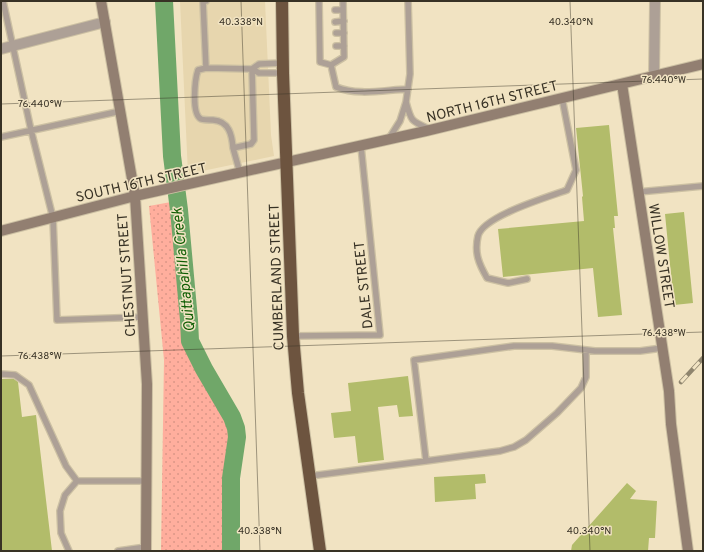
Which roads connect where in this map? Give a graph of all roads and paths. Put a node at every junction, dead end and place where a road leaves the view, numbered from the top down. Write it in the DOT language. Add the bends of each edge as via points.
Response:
graph roads {
  1 [pos="3,1"];
  2 [pos="101,1"];
  3 [pos="206,1"];
  4 [pos="282,1"];
  5 [pos="319,1"];
  6 [pos="343,1"];
  7 [pos="408,1"];
  8 [pos="655,1"];
  9 [pos="335,10"];
  10 [pos="343,10"];
  11 [pos="105,22"];
  12 [pos="335,22"];
  13 [pos="344,22"];
  14 [pos="344,33"];
  15 [pos="336,34"];
  16 [pos="12,46"];
  17 [pos="336,46"];
  18 [pos="344,46"];
  19 [pos="1,49"];
  20 [pos="331,64"];
  21 [pos="703,64"];
  22 [pos="206,68"];
  23 [pos="283,68"];
  24 [pos="252,69"];
  25 [pos="654,77"];
  26 [pos="622,84"];
  27 [pos="408,89"];
  28 [pos="562,98"];
  29 [pos="406,102"];
  30 [pos="121,111"];
  31 [pos="31,130"];
  32 [pos="431,130"];
  33 [pos="1,137"];
  34 [pos="388,140"];
  35 [pos="361,146"];
  36 [pos="233,148"];
  37 [pos="287,162"];
  38 [pos="240,173"];
  39 [pos="703,186"];
  40 [pos="638,192"];
  41 [pos="135,196"];
  42 [pos="53,218"];
  43 [pos="1,231"];
  44 [pos="527,279"];
  45 [pos="143,316"];
  46 [pos="293,336"];
  47 [pos="662,348"];
  48 [pos="586,350"];
  49 [pos="1,374"];
  50 [pos="426,461"];
  51 [pos="310,476"];
  52 [pos="78,481"];
  53 [pos="146,481"];
  54 [pos="146,549"];
  55 [pos="69,551"];
  56 [pos="118,551"];
  57 [pos="320,551"];
  58 [pos="688,551"];
  1 -- 16 [label="lane"];
  2 -- 11 [label="street, CHESTNUT STREET"];
  3 -- 22 [label="lane" via="203,1"];
  4 -- 23 [label="highway, CUMBERLAND STREET"];
  5 -- 20 [label="lane" via="322,11 320,62"];
  6 -- 10 [label="lane"];
  7 -- 27 [label="lane"];
  8 -- 25 [label="street"];
  9 -- 10 [label="lane"];
  10 -- 13 [label="lane"];
  11 -- 16 [label="street"];
  11 -- 30 [label="street, CHESTNUT STREET"];
  12 -- 13 [label="lane"];
  13 -- 14 [label="lane"];
  14 -- 15 [label="lane"];
  14 -- 18 [label="lane"];
  16 -- 19 [label="street"];
  16 -- 31 [label="lane"];
  17 -- 18 [label="lane"];
  18 -- 20 [label="lane" via="344,57"];
  20 -- 27 [label="lane" via="336,87 346,91"];
  21 -- 25 [label="street, NORTH 16TH STREET"];
  22 -- 24 [label="lane"];
  22 -- 36 [label="lane" via="198,70 195,78 198,117 222,122 232,137"];
  23 -- 24 [label="lane" via="259,73"];
  23 -- 24 [label="lane" via="258,64"];
  23 -- 37 [label="highway, CUMBERLAND STREET"];
  24 -- 36 [label="lane" via="254,140 251,144"];
  25 -- 26 [label="street, NORTH 16TH STREET"];
  26 -- 28 [label="street, NORTH 16TH STREET"];
  26 -- 40 [label="street, WILLOW STREET"];
  27 -- 29 [label="lane"];
  28 -- 32 [label="street, NORTH 16TH STREET"];
  28 -- 44 [label="lane" via="576,170 567,190 512,210 488,223 478,235 477,259 487,278 508,283"];
  29 -- 32 [label="lane" via="411,119"];
  29 -- 34 [label="lane" via="400,121"];
  30 -- 31 [label="lane"];
  30 -- 41 [label="street, CHESTNUT STREET"];
  31 -- 33 [label="lane"];
  31 -- 42 [label="lane"];
  32 -- 34 [label="street, NORTH 16TH STREET"];
  34 -- 35 [label="street, NORTH 16TH STREET"];
  35 -- 37 [label="street, NORTH 16TH STREET"];
  35 -- 46 [label="lane, DALE STREET" via="380,335"];
  36 -- 38 [label="lane"];
  37 -- 38 [label="street, SOUTH 16TH STREET"];
  37 -- 46 [label="highway, CUMBERLAND STREET"];
  38 -- 41 [label="street, SOUTH 16TH STREET"];
  39 -- 40 [label="lane"];
  40 -- 47 [label="street, WILLOW STREET"];
  41 -- 42 [label="street, SOUTH 16TH STREET"];
  41 -- 45 [label="street, CHESTNUT STREET"];
  42 -- 43 [label="street, SOUTH 16TH STREET"];
  42 -- 45 [label="lane" via="57,320"];
  45 -- 53 [label="street, CHESTNUT STREET" via="147,384"];
  46 -- 51 [label="highway, CUMBERLAND STREET"];
  47 -- 48 [label="lane" via="640,352"];
  47 -- 58 [label="street, WILLOW STREET"];
  48 -- 50 [label="lane" via="586,377 581,388 526,440 500,451"];
  48 -- 50 [label="lane" via="552,346 514,346 414,360"];
  49 -- 52 [label="lane" via="15,375 29,385 66,466"];
  50 -- 51 [label="lane"];
  51 -- 57 [label="highway, CUMBERLAND STREET"];
  52 -- 53 [label="lane"];
  52 -- 55 [label="lane" via="65,495 60,511 61,533"];
  53 -- 54 [label="street, CHESTNUT STREET"];
  54 -- 56 [label="lane"];
}
